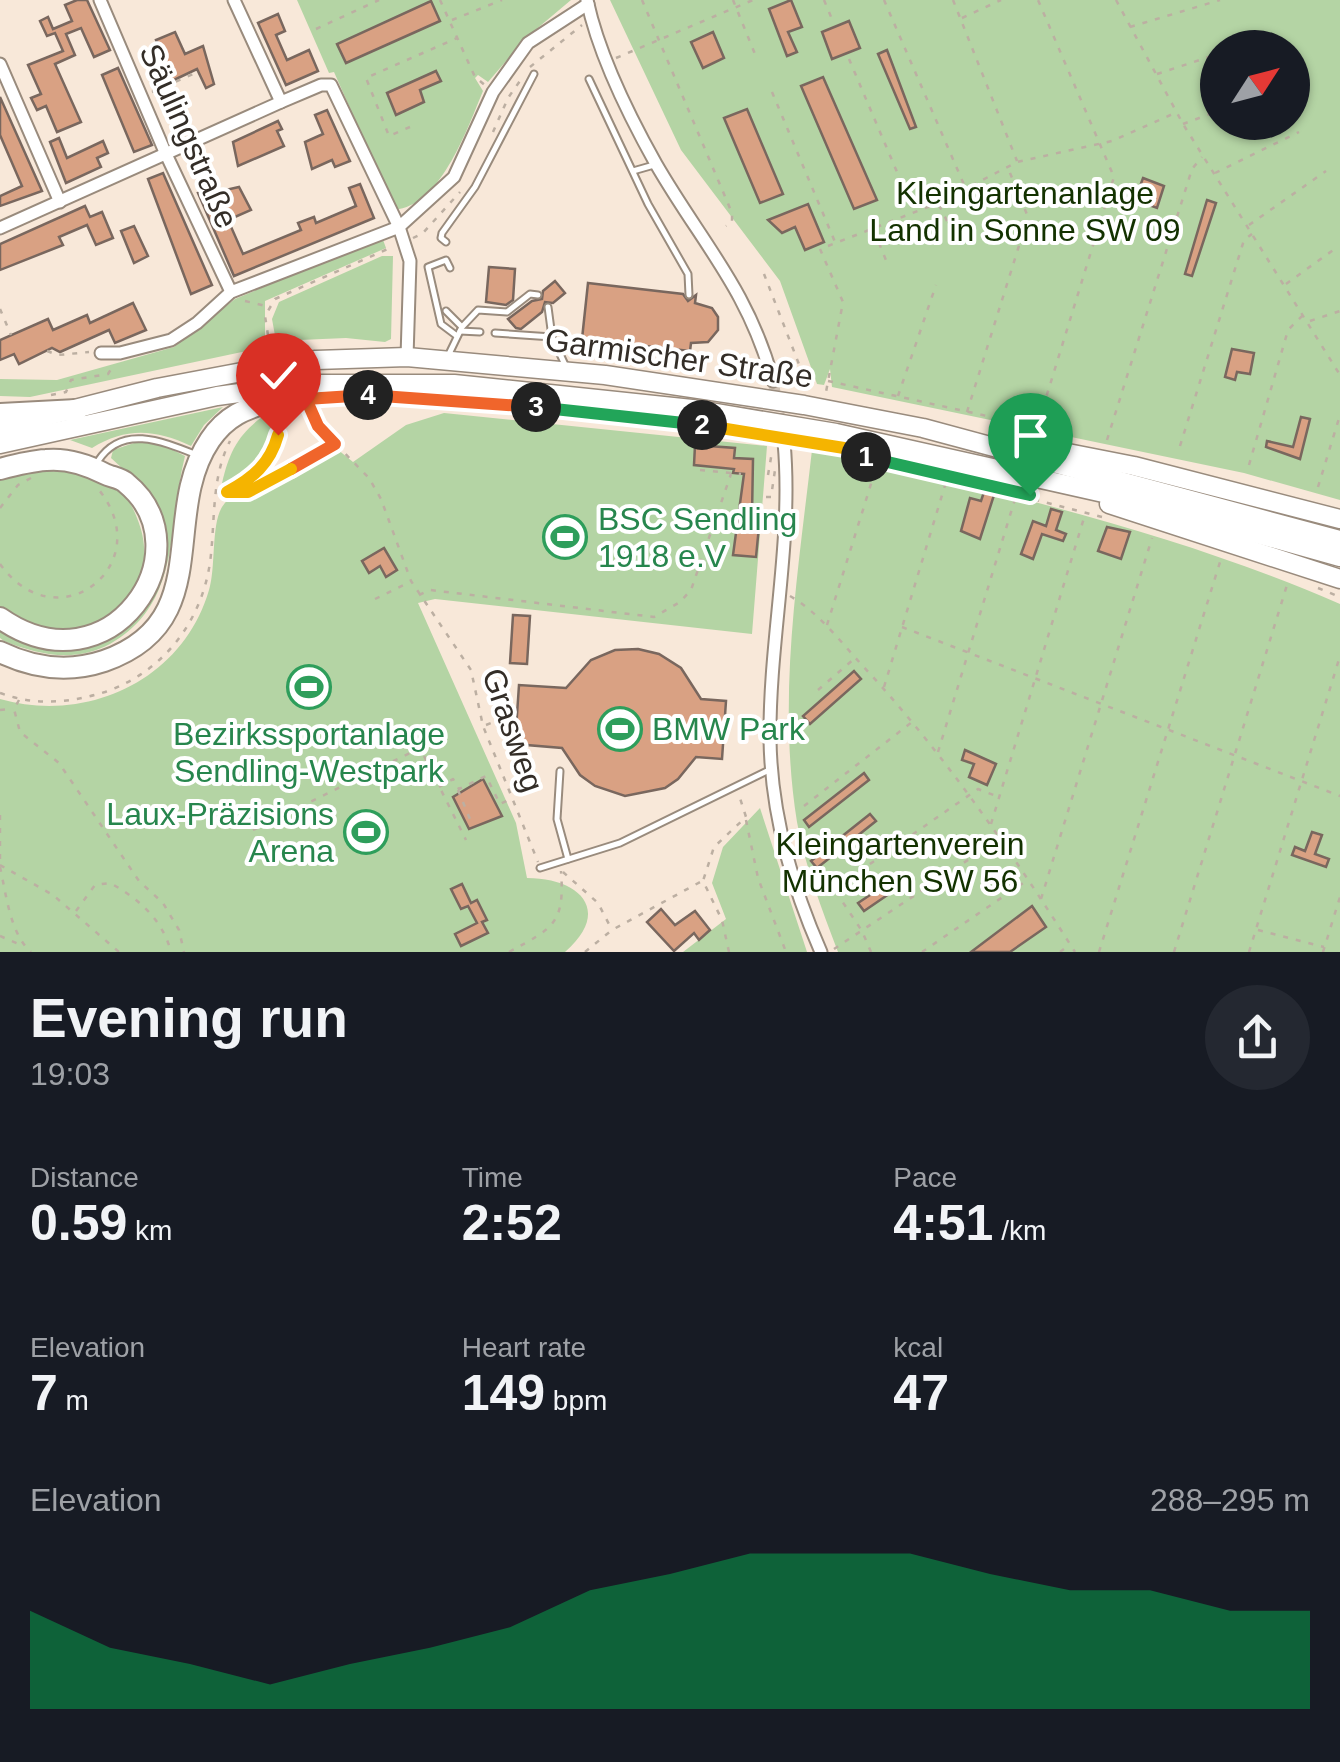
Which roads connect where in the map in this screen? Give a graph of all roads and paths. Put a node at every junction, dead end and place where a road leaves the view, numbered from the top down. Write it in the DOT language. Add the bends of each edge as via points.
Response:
graph roads {
  1 [pos="100,0"];
  2 [pos="234,0"];
  3 [pos="378,0"];
  4 [pos="440,0"];
  5 [pos="502,0"];
  6 [pos="642,0"];
  7 [pos="733,0"];
  8 [pos="752,0"];
  9 [pos="824,0"];
  10 [pos="884,0"];
  11 [pos="953,0"];
  12 [pos="1001,0"];
  13 [pos="1038,0"];
  14 [pos="1116,0"];
  15 [pos="1220,0"];
  16 [pos="587,2"];
  17 [pos="736,8"];
  18 [pos="960,19"];
  19 [pos="450,22"];
  20 [pos="834,24"];
  21 [pos="1130,27"];
  22 [pos="316,29"];
  23 [pos="457,38"];
  24 [pos="658,40"];
  25 [pos="758,58"];
  26 [pos="848,59"];
  27 [pos="1200,60"];
  28 [pos="608,61"];
  29 [pos="0,64"];
  30 [pos="193,74"];
  31 [pos="534,74"];
  32 [pos="1155,75"];
  33 [pos="476,77"];
  34 [pos="589,79"];
  35 [pos="772,92"];
  36 [pos="142,96"];
  37 [pos="280,102"];
  38 [pos="1176,112"];
  39 [pos="1200,117"];
  40 [pos="1183,124"];
  41 [pos="410,127"];
  42 [pos="1283,140"];
  43 [pos="1098,145"];
  44 [pos="165,152"];
  45 [pos="1203,156"];
  46 [pos="1017,162"];
  47 [pos="656,164"];
  48 [pos="1007,167"];
  49 [pos="633,171"];
  50 [pos="1326,171"];
  51 [pos="1214,174"];
  52 [pos="966,188"];
  53 [pos="60,202"];
  54 [pos="938,203"];
  55 [pos="914,213"];
  56 [pos="726,226"];
  57 [pos="1248,226"];
  58 [pos="399,227"];
  59 [pos="0,228"];
  60 [pos="874,229"];
  61 [pos="1254,233"];
  62 [pos="954,235"];
  63 [pos="404,242"];
  64 [pos="446,242"];
  65 [pos="836,244"];
  66 [pos="828,246"];
  67 [pos="1336,248"];
  68 [pos="820,249"];
  69 [pos="888,265"];
  70 [pos="450,268"];
  71 [pos="764,274"];
  72 [pos="1286,284"];
  73 [pos="936,286"];
  74 [pos="231,292"];
  75 [pos="538,295"];
  76 [pos="690,295"];
  77 [pos="268,306"];
  78 [pos="548,307"];
  79 [pos="0,310"];
  80 [pos="446,311"];
  81 [pos="1340,311"];
  82 [pos="1304,314"];
  83 [pos="1309,322"];
  84 [pos="460,331"];
  85 [pos="480,332"];
  86 [pos="495,333"];
  87 [pos="11,335"];
  88 [pos="552,337"];
  89 [pos="302,349"];
  90 [pos="48,350"];
  91 [pos="100,352"];
  92 [pos="120,352"];
  93 [pos="407,357"];
  94 [pos="446,359"];
  95 [pos="258,368"];
  96 [pos="568,372"];
  97 [pos="758,375"];
  98 [pos="1340,375"];
  99 [pos="732,379"];
  100 [pos="773,381"];
  101 [pos="828,381"];
  102 [pos="261,390"];
  103 [pos="306,392"];
  104 [pos="809,392"];
  105 [pos="825,394"];
  106 [pos="898,396"];
  107 [pos="432,398"];
  108 [pos="464,400"];
  109 [pos="72,401"];
  110 [pos="280,412"];
  111 [pos="967,412"];
  112 [pos="0,414"];
  113 [pos="1340,415"];
  114 [pos="923,428"];
  115 [pos="1,440"];
  116 [pos="1107,440"];
  117 [pos="335,444"];
  118 [pos="779,444"];
  119 [pos="1180,446"];
  120 [pos="852,450"];
  121 [pos="200,456"];
  122 [pos="98,461"];
  123 [pos="1250,465"];
  124 [pos="876,468"];
  125 [pos="0,469"];
  126 [pos="700,470"];
  127 [pos="731,474"];
  128 [pos="742,474"];
  129 [pos="38,475"];
  130 [pos="946,482"];
  131 [pos="89,483"];
  132 [pos="1058,484"];
  133 [pos="1318,487"];
  134 [pos="227,492"];
  135 [pos="216,493"];
  136 [pos="766,497"];
  137 [pos="1015,499"];
  138 [pos="0,508"];
  139 [pos="1084,518"];
  140 [pos="1105,518"];
  141 [pos="1340,519"];
  142 [pos="1142,528"];
  143 [pos="1161,534"];
  144 [pos="1152,538"];
  145 [pos="1340,540"];
  146 [pos="1340,557"];
  147 [pos="1220,562"];
  148 [pos="0,564"];
  149 [pos="1340,579"];
  150 [pos="412,581"];
  151 [pos="1311,583"];
  152 [pos="1287,585"];
  153 [pos="779,594"];
  154 [pos="419,595"];
  155 [pos="1340,597"];
  156 [pos="375,599"];
  157 [pos="0,618"];
  158 [pos="826,626"];
  159 [pos="902,627"];
  160 [pos="0,652"];
  161 [pos="968,653"];
  162 [pos="1340,656"];
  163 [pos="855,658"];
  164 [pos="1035,678"];
  165 [pos="884,688"];
  166 [pos="818,690"];
  167 [pos="19,700"];
  168 [pos="1102,704"];
  169 [pos="14,709"];
  170 [pos="0,710"];
  171 [pos="517,713"];
  172 [pos="913,721"];
  173 [pos="483,726"];
  174 [pos="1168,730"];
  175 [pos="938,753"];
  176 [pos="1235,756"];
  177 [pos="771,769"];
  178 [pos="560,771"];
  179 [pos="1302,781"];
  180 [pos="736,784"];
  181 [pos="439,787"];
  182 [pos="458,789"];
  183 [pos="969,795"];
  184 [pos="1340,796"];
  185 [pos="999,797"];
  186 [pos="512,798"];
  187 [pos="460,802"];
  188 [pos="804,806"];
  189 [pos="452,812"];
  190 [pos="0,816"];
  191 [pos="746,817"];
  192 [pos="472,824"];
  193 [pos="990,825"];
  194 [pos="253,830"];
  195 [pos="999,839"];
  196 [pos="466,840"];
  197 [pos="568,859"];
  198 [pos="0,865"];
  199 [pos="559,866"];
  200 [pos="540,868"];
  201 [pos="1028,880"];
  202 [pos="703,881"];
  203 [pos="1340,897"];
  204 [pos="1041,900"];
  205 [pos="75,912"];
  206 [pos="1256,929"];
  207 [pos="612,930"];
  208 [pos="862,931"];
  209 [pos="0,936"];
  210 [pos="1070,945"];
  211 [pos="25,946"];
  212 [pos="1324,950"];
  213 [pos="32,952"];
  214 [pos="120,952"];
  215 [pos="171,952"];
  216 [pos="184,952"];
  217 [pos="509,952"];
  218 [pos="585,952"];
  219 [pos="729,952"];
  220 [pos="786,952"];
  221 [pos="825,952"];
  222 [pos="870,952"];
  223 [pos="922,952"];
  224 [pos="1060,952"];
  225 [pos="1075,952"];
  226 [pos="1099,952"];
  227 [pos="1174,952"];
  228 [pos="1249,952"];
  1 -- 36 [label="street, Säulingstraße"];
  2 -- 37 [label="street"];
  3 -- 22 [label="path"];
  4 -- 19 [label="path"];
  5 -- 19 [label="path"];
  6 -- 24 [label="path"];
  7 -- 17 [label="path"];
  8 -- 17 [label="path"];
  9 -- 20 [label="path"];
  10 -- 52 [label="path"];
  11 -- 18 [label="path"];
  12 -- 18 [label="path"];
  13 -- 43 [label="path"];
  14 -- 21 [label="path"];
  15 -- 21 [label="path"];
  16 -- 28 [label="street"];
  16 -- 58 [label="street" via="528,43 493,92 454,177"];
  17 -- 24 [label="path"];
  17 -- 25 [label="path"];
  18 -- 46 [label="path"];
  19 -- 23 [label="path"];
  21 -- 32 [label="path"];
  23 -- 33 [label="path"];
  23 -- 41 [label="path" via="366,78 389,136"];
  24 -- 28 [label="path"];
  24 -- 56 [label="path" via="732,214"];
  26 -- 55 [label="path"];
  27 -- 32 [label="path"];
  28 -- 47 [label="street"];
  29 -- 53 [label="street"];
  30 -- 36 [label="path"];
  31 -- 64 [label="lane" via="475,187 442,232"];
  32 -- 38 [label="path"];
  34 -- 49 [label="lane"];
  35 -- 65 [label="path"];
  36 -- 44 [label="street, Säulingstraße"];
  37 -- 44 [label="street"];
  37 -- 58 [label="street" via="330,85"];
  38 -- 40 [label="path"];
  38 -- 43 [label="path"];
  39 -- 40 [label="path"];
  40 -- 45 [label="path"];
  42 -- 51 [label="path"];
  43 -- 46 [label="path"];
  43 -- 111 [label="path" via="1114,177 1037,428"];
  44 -- 53 [label="street"];
  44 -- 74 [label="street, Säulingstraße"];
  45 -- 51 [label="path"];
  45 -- 116 [label="path" via="1192,169"];
  46 -- 48 [label="path"];
  47 -- 49 [label="lane"];
  47 -- 100 [label="street" via="736,287"];
  48 -- 52 [label="path"];
  48 -- 111 [label="path" via="1028,217"];
  49 -- 76 [label="lane" via="688,274"];
  50 -- 57 [label="path"];
  51 -- 57 [label="path"];
  52 -- 54 [label="path"];
  53 -- 59 [label="street"];
  54 -- 55 [label="path"];
  54 -- 62 [label="path"];
  55 -- 60 [label="path"];
  57 -- 61 [label="path"];
  58 -- 63 [label="street"];
  58 -- 74 [label="street"];
  60 -- 65 [label="path"];
  60 -- 69 [label="path"];
  61 -- 72 [label="path"];
  61 -- 119 [label="path" via="1244,240"];
  63 -- 77 [label="path"];
  63 -- 93 [label="street" via="410,276"];
  65 -- 66 [label="path"];
  67 -- 72 [label="path"];
  68 -- 101 [label="path" via="843,302"];
  70 -- 84 [label="lane" via="446,260 428,267 442,324"];
  71 -- 104 [label="path"];
  72 -- 82 [label="path"];
  73 -- 106 [label="path"];
  74 -- 77 [label="path"];
  74 -- 92 [label="street" via="171,340"];
  75 -- 84 [label="lane" via="507,312 478,310"];
  77 -- 89 [label="path" via="270,346 298,342"];
  78 -- 88 [label="lane"];
  79 -- 87 [label="path"];
  80 -- 84 [label="lane"];
  81 -- 83 [label="path"];
  82 -- 83 [label="path"];
  82 -- 123 [label="path" via="1288,330"];
  83 -- 98 [label="path"];
  84 -- 85 [label="lane"];
  84 -- 94 [label="lane"];
  86 -- 88 [label="lane"];
  88 -- 96 [label="lane"];
  90 -- 91 [label="path"];
  91 -- 92 [label="street"];
  92 -- 109 [label="path" via="108,374 71,380"];
  93 -- 94 [label="highway, Garmischer Straße"];
  93 -- 95 [label="highway, Garmischer Straße"];
  94 -- 96 [label="highway, Garmischer Straße"];
  95 -- 102 [label="lane"];
  95 -- 109 [label="highway, Garmischer Straße"];
  96 -- 114 [label="highway, Garmischer Straße"];
  97 -- 99 [label="path" via="733,372"];
  101 -- 105 [label="path"];
  101 -- 106 [label="path"];
  102 -- 103 [label="highway, Garmischer Straße"];
  102 -- 115 [label="highway, Garmischer Straße"];
  103 -- 117 [label="path, Grasweg" via="306,408"];
  103 -- 121 [label="highway" via="250,406"];
  103 -- 132 [label="highway, Garmischer Straße" via="440,383 692,409 902,446"];
  106 -- 111 [label="path"];
  107 -- 108 [label="path"];
  109 -- 112 [label="highway"];
  109 -- 115 [label="highway, Garmischer Straße"];
  110 -- 134 [label="path" via="270,458"];
  113 -- 133 [label="path"];
  114 -- 141 [label="highway" via="1134,466"];
  114 -- 145 [label="highway, Garmischer Straße"];
  117 -- 134 [label="path" via="248,492"];
  117 -- 150 [label="path, Grasweg" via="382,499"];
  118 -- 136 [label="path"];
  118 -- 153 [label="street" via="785,499"];
  120 -- 140 [label="path"];
  121 -- 122 [label="lane" via="128,438 108,446"];
  121 -- 160 [label="highway" via="176,594 146,637 118,656 70,668 33,665"];
  124 -- 158 [label="path"];
  125 -- 157 [label="highway" via="72,460 125,481 148,514 155,548 145,593 106,629 62,642 29,635"];
  126 -- 127 [label="path"];
  127 -- 128 [label="path"];
  127 -- 154 [label="path" via="691,590 668,611 654,616 430,590"];
  129 -- 138 [label="path" via="18,485"];
  130 -- 159 [label="path"];
  131 -- 148 [label="path" via="118,523 118,543 102,578 87,591 48,598 29,593"];
  132 -- 146 [label="highway, Garmischer Straße"];
  132 -- 149 [label="highway"];
  134 -- 135 [label="path"];
  137 -- 161 [label="path"];
  139 -- 164 [label="path"];
  142 -- 143 [label="path"];
  144 -- 168 [label="path"];
  147 -- 174 [label="path"];
  150 -- 154 [label="path, Grasweg"];
  150 -- 156 [label="path"];
  151 -- 155 [label="path"];
  152 -- 176 [label="path"];
  153 -- 158 [label="path" via="795,598"];
  153 -- 177 [label="street"];
  154 -- 173 [label="path, Grasweg" via="471,670"];
  158 -- 163 [label="path"];
  159 -- 161 [label="path"];
  159 -- 165 [label="path"];
  161 -- 164 [label="path"];
  161 -- 175 [label="path"];
  162 -- 179 [label="path"];
  163 -- 165 [label="path"];
  163 -- 166 [label="path"];
  164 -- 168 [label="path"];
  164 -- 185 [label="path"];
  165 -- 172 [label="path"];
  167 -- 169 [label="path"];
  168 -- 174 [label="path"];
  168 -- 204 [label="path"];
  169 -- 170 [label="path"];
  169 -- 216 [label="path" via="20,732 59,763 162,904"];
  171 -- 173 [label="path"];
  172 -- 175 [label="path"];
  172 -- 188 [label="path"];
  173 -- 186 [label="path, Grasweg"];
  174 -- 176 [label="path"];
  174 -- 226 [label="path"];
  175 -- 183 [label="path"];
  176 -- 179 [label="path"];
  176 -- 227 [label="path"];
  177 -- 180 [label="lane"];
  177 -- 221 [label="street" via="790,871"];
  178 -- 197 [label="lane" via="557,819"];
  179 -- 184 [label="path"];
  179 -- 206 [label="path"];
  180 -- 191 [label="path"];
  180 -- 197 [label="lane" via="620,844"];
  181 -- 182 [label="path" via="453,779"];
  181 -- 189 [label="path"];
  181 -- 194 [label="path" via="420,748"];
  182 -- 186 [label="path" via="486,776 500,804"];
  182 -- 187 [label="path"];
  183 -- 185 [label="path" via="978,789"];
  183 -- 193 [label="path"];
  183 -- 208 [label="path" via="834,888"];
  185 -- 193 [label="path"];
  186 -- 200 [label="path, Grasweg"];
  187 -- 189 [label="path"];
  187 -- 192 [label="path"];
  189 -- 196 [label="path"];
  190 -- 198 [label="path"];
  191 -- 202 [label="path" via="714,848"];
  191 -- 220 [label="path" via="758,878"];
  193 -- 195 [label="path"];
  195 -- 201 [label="path"];
  195 -- 208 [label="path"];
  197 -- 199 [label="lane"];
  198 -- 205 [label="path"];
  198 -- 211 [label="path"];
  199 -- 200 [label="lane"];
  199 -- 207 [label="path" via="598,903"];
  199 -- 217 [label="path" via="563,904 545,932"];
  201 -- 204 [label="path"];
  201 -- 223 [label="path"];
  202 -- 207 [label="path"];
  202 -- 219 [label="path"];
  203 -- 212 [label="path"];
  204 -- 210 [label="path"];
  205 -- 214 [label="path"];
  205 -- 215 [label="path" via="96,885 110,883 144,906"];
  206 -- 212 [label="path"];
  206 -- 228 [label="path"];
  207 -- 218 [label="path"];
  208 -- 221 [label="path"];
  208 -- 222 [label="path"];
  209 -- 211 [label="path"];
  210 -- 224 [label="path"];
  210 -- 225 [label="path"];
  211 -- 213 [label="path"];
}
